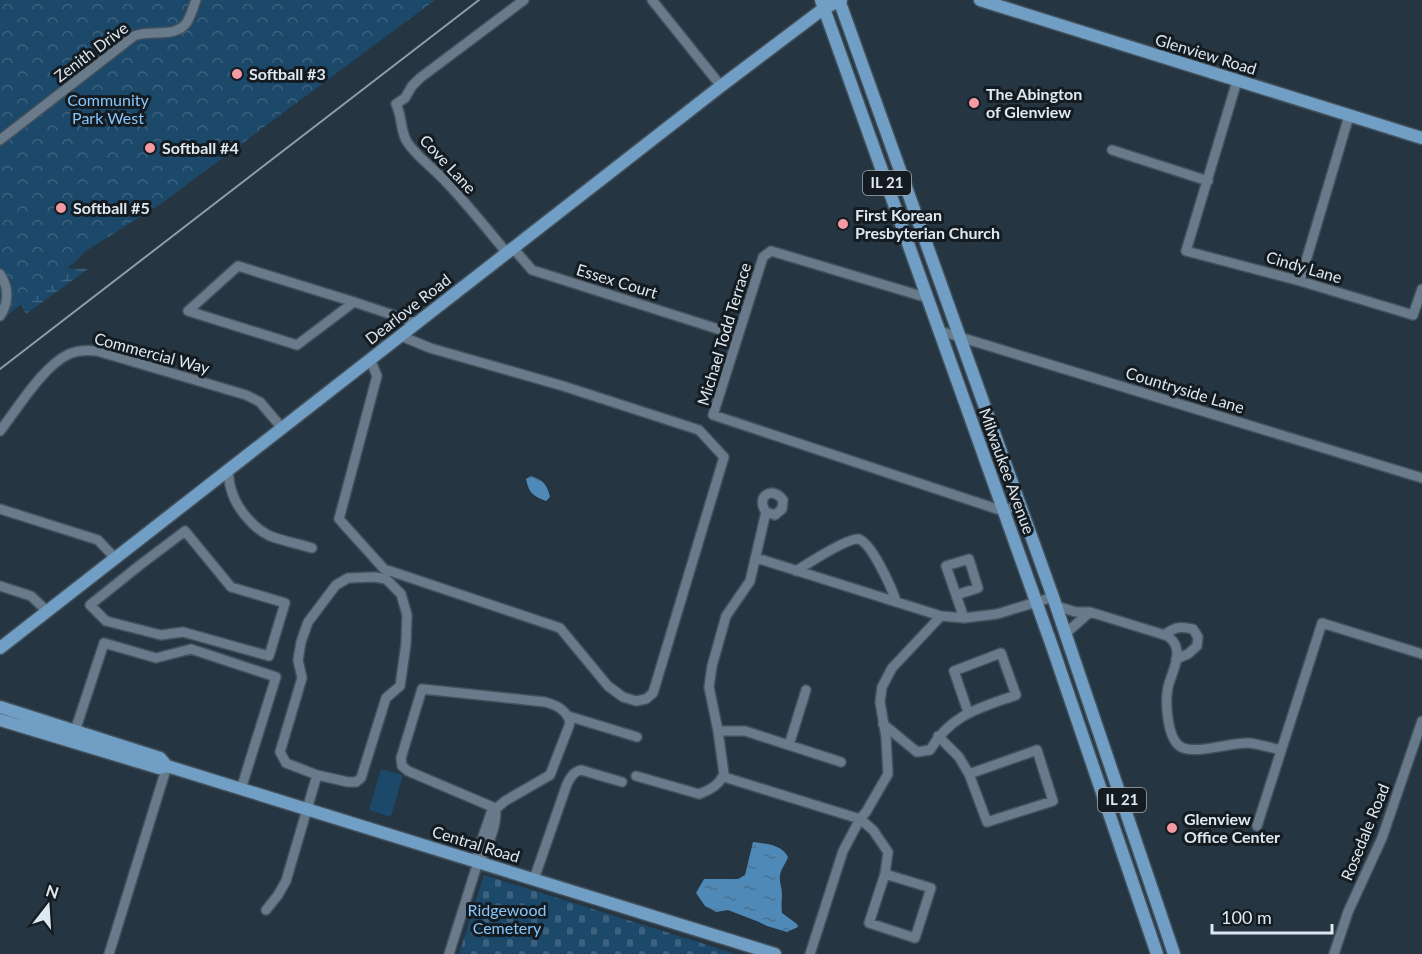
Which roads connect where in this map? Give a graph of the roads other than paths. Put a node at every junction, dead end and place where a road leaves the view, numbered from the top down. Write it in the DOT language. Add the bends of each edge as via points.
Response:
graph roads {
  1 [pos="196,0"];
  2 [pos="524,0"];
  3 [pos="652,0"];
  4 [pos="840,0"];
  5 [pos="980,0"];
  6 [pos="822,4"];
  7 [pos="1004,4"];
  8 [pos="1237,81"];
  9 [pos="721,86"];
  10 [pos="1349,116"];
  11 [pos="1422,138"];
  12 [pos="0,140"];
  13 [pos="1112,150"];
  14 [pos="1208,181"];
  15 [pos="510,251"];
  16 [pos="0,274"];
  17 [pos="1300,281"];
  18 [pos="1422,289"];
  19 [pos="928,298"];
  20 [pos="354,302"];
  21 [pos="0,316"];
  22 [pos="417,323"];
  23 [pos="721,330"];
  24 [pos="940,331"];
  25 [pos="400,336"];
  26 [pos="959,336"];
  27 [pos="370,359"];
  28 [pos="282,428"];
  29 [pos="0,431"];
  30 [pos="228,470"];
  31 [pos="1422,478"];
  32 [pos="1020,505"];
  33 [pos="0,509"];
  34 [pos="1003,511"];
  35 [pos="766,513"];
  36 [pos="129,547"];
  37 [pos="312,548"];
  38 [pos="115,558"];
  39 [pos="755,559"];
  40 [pos="140,565"];
  41 [pos="796,571"];
  42 [pos="0,586"];
  43 [pos="956,596"];
  44 [pos="897,601"];
  45 [pos="1054,602"];
  46 [pos="1036,603"];
  47 [pos="47,611"];
  48 [pos="1090,612"];
  49 [pos="941,616"];
  50 [pos="964,618"];
  51 [pos="1065,634"];
  52 [pos="1164,635"];
  53 [pos="0,648"];
  54 [pos="1422,654"];
  55 [pos="1176,659"];
  56 [pos="806,690"];
  57 [pos="0,707"];
  58 [pos="968,712"];
  59 [pos="569,719"];
  60 [pos="0,720"];
  61 [pos="1422,721"];
  62 [pos="884,724"];
  63 [pos="718,730"];
  64 [pos="75,731"];
  65 [pos="938,736"];
  66 [pos="637,737"];
  67 [pos="789,745"];
  68 [pos="1281,750"];
  69 [pos="841,762"];
  70 [pos="167,766"];
  71 [pos="969,774"];
  72 [pos="317,775"];
  73 [pos="636,776"];
  74 [pos="723,777"];
  75 [pos="622,782"];
  76 [pos="242,789"];
  77 [pos="495,808"];
  78 [pos="308,809"];
  79 [pos="860,819"];
  80 [pos="1257,826"];
  81 [pos="478,862"];
  82 [pos="885,874"];
  83 [pos="534,879"];
  84 [pos="1132,883"];
  85 [pos="266,910"];
  86 [pos="1173,951"];
  87 [pos="109,954"];
  88 [pos="449,954"];
  89 [pos="775,954"];
  90 [pos="810,954"];
  91 [pos="1157,954"];
  92 [pos="1334,954"];
  1 -- 12 [label="street, Zenith Drive" via="182,28 134,36"];
  2 -- 15 [label="street, Cove Lane" via="420,78 396,104 410,147"];
  3 -- 9 [label="street"];
  4 -- 6 [label="main road, Dearlove Road"];
  4 -- 26 [label="main road, Milwaukee Avenue / IL 21"];
  5 -- 7 [label="main road, Glenview Road"];
  6 -- 9 [label="main road, Dearlove Road"];
  6 -- 19 [label="main road, Milwaukee Avenue / IL 21"];
  7 -- 8 [label="main road, Glenview Road"];
  8 -- 10 [label="main road, Glenview Road"];
  8 -- 14 [label="street"];
  9 -- 15 [label="main road, Dearlove Road"];
  10 -- 11 [label="main road, Glenview Road"];
  10 -- 17 [label="street"];
  13 -- 14 [label="street"];
  14 -- 17 [label="street, Cindy Lane" via="1186,251"];
  15 -- 22 [label="main road, Dearlove Road"];
  15 -- 23 [label="street, Essex Court" via="532,270"];
  16 -- 21 [label="street" via="7,293"];
  17 -- 18 [label="street, Cindy Lane" via="1413,315"];
  19 -- 24 [label="main road, Milwaukee Avenue / IL 21"];
  19 -- 34 [label="street, Michael Todd Terrace" via="771,251 763,257 713,416"];
  20 -- 20 [label="street" via="238,266 188,311 297,345"];
  20 -- 22 [label="street"];
  22 -- 25 [label="main road, Dearlove Road"];
  24 -- 26 [label="street, Countryside Lane"];
  24 -- 34 [label="main road, Milwaukee Avenue / IL 21"];
  25 -- 27 [label="main road, Dearlove Road"];
  25 -- 27 [label="street" via="699,430 724,457 653,693 646,699 623,697 608,686 560,628 384,568 339,519 377,376"];
  26 -- 31 [label="street, Countryside Lane"];
  26 -- 32 [label="main road, Milwaukee Avenue / IL 21"];
  27 -- 28 [label="main road, Dearlove Road"];
  28 -- 29 [label="street, Commercial Way" via="260,402 246,395 84,350 70,353 48,368"];
  28 -- 30 [label="main road, Dearlove Road"];
  30 -- 36 [label="main road, Dearlove Road"];
  30 -- 37 [label="street" via="231,492 245,516 270,536"];
  32 -- 34 [label="street"];
  32 -- 45 [label="main road, Milwaukee Avenue / IL 21"];
  33 -- 38 [label="street" via="98,540"];
  34 -- 46 [label="main road, Milwaukee Avenue / IL 21"];
  35 -- 39 [label="street"];
  36 -- 38 [label="main road, Dearlove Road"];
  36 -- 40 [label="street"];
  38 -- 47 [label="main road, Dearlove Road"];
  39 -- 41 [label="street"];
  39 -- 63 [label="street" via="750,581 726,616 712,666 709,687"];
  40 -- 40 [label="street" via="90,605 106,621 161,635 183,632 269,656 285,603 231,587 185,531"];
  41 -- 44 [label="street"];
  41 -- 44 [label="street" via="859,539 870,550"];
  42 -- 47 [label="street" via="31,596"];
  43 -- 50 [label="street"];
  44 -- 49 [label="street"];
  45 -- 46 [label="street"];
  45 -- 48 [label="street" via="1076,612"];
  45 -- 51 [label="main road, Milwaukee Avenue / IL 21"];
  46 -- 50 [label="street"];
  46 -- 84 [label="main road, Milwaukee Avenue / IL 21"];
  47 -- 53 [label="main road, Dearlove Road"];
  48 -- 51 [label="street"];
  48 -- 52 [label="street"];
  49 -- 50 [label="street"];
  49 -- 62 [label="street" via="892,668 882,687"];
  51 -- 86 [label="main road, Milwaukee Avenue / IL 21"];
  52 -- 55 [label="street" via="1174,641"];
  52 -- 55 [label="street" via="1183,627 1193,628 1198,637 1197,646"];
  54 -- 68 [label="street" via="1322,623"];
  55 -- 68 [label="street" via="1166,699 1174,742 1194,750 1249,743"];
  56 -- 67 [label="street"];
  57 -- 64 [label="main road, Central Road"];
  58 -- 58 [label="street" via="1016,695 1001,653 954,671"];
  58 -- 65 [label="street"];
  59 -- 66 [label="street"];
  59 -- 77 [label="street" via="550,775"];
  59 -- 77 [label="street" via="561,709 544,702 422,689 402,766"];
  60 -- 70 [label="main road, Central Road" via="159,768"];
  61 -- 92 [label="street, Rosedale Road" via="1382,838 1347,912"];
  62 -- 65 [label="street" via="917,752 930,750"];
  62 -- 79 [label="street" via="888,774"];
  63 -- 67 [label="street" via="746,731"];
  63 -- 74 [label="street"];
  64 -- 70 [label="main road, Central Road" via="160,758"];
  64 -- 76 [label="street" via="104,643 156,658 191,649 276,676"];
  65 -- 71 [label="street"];
  67 -- 69 [label="street"];
  68 -- 80 [label="street"];
  70 -- 76 [label="main road, Central Road"];
  70 -- 87 [label="street"];
  71 -- 71 [label="street" via="1037,750 1053,801 987,822"];
  72 -- 72 [label="street" via="286,764 280,753 302,678 298,660 308,622 336,585 348,578 386,579 401,594 406,615 400,686 386,698 361,778 348,782"];
  72 -- 78 [label="street"];
  73 -- 74 [label="street" via="699,794"];
  74 -- 79 [label="street"];
  75 -- 83 [label="street" via="581,770 572,775"];
  76 -- 78 [label="main road, Central Road"];
  77 -- 81 [label="street" via="478,851"];
  78 -- 81 [label="main road, Central Road"];
  78 -- 85 [label="street" via="286,881"];
  79 -- 82 [label="street" via="888,852"];
  79 -- 90 [label="street" via="843,851"];
  81 -- 83 [label="main road, Central Road"];
  81 -- 88 [label="street"];
  82 -- 82 [label="street" via="869,923 915,938 931,888"];
  83 -- 89 [label="main road, Central Road"];
  84 -- 86 [label="main road" via="1147,889 1163,937"];
  84 -- 91 [label="main road, Milwaukee Avenue / IL 21"];
}
